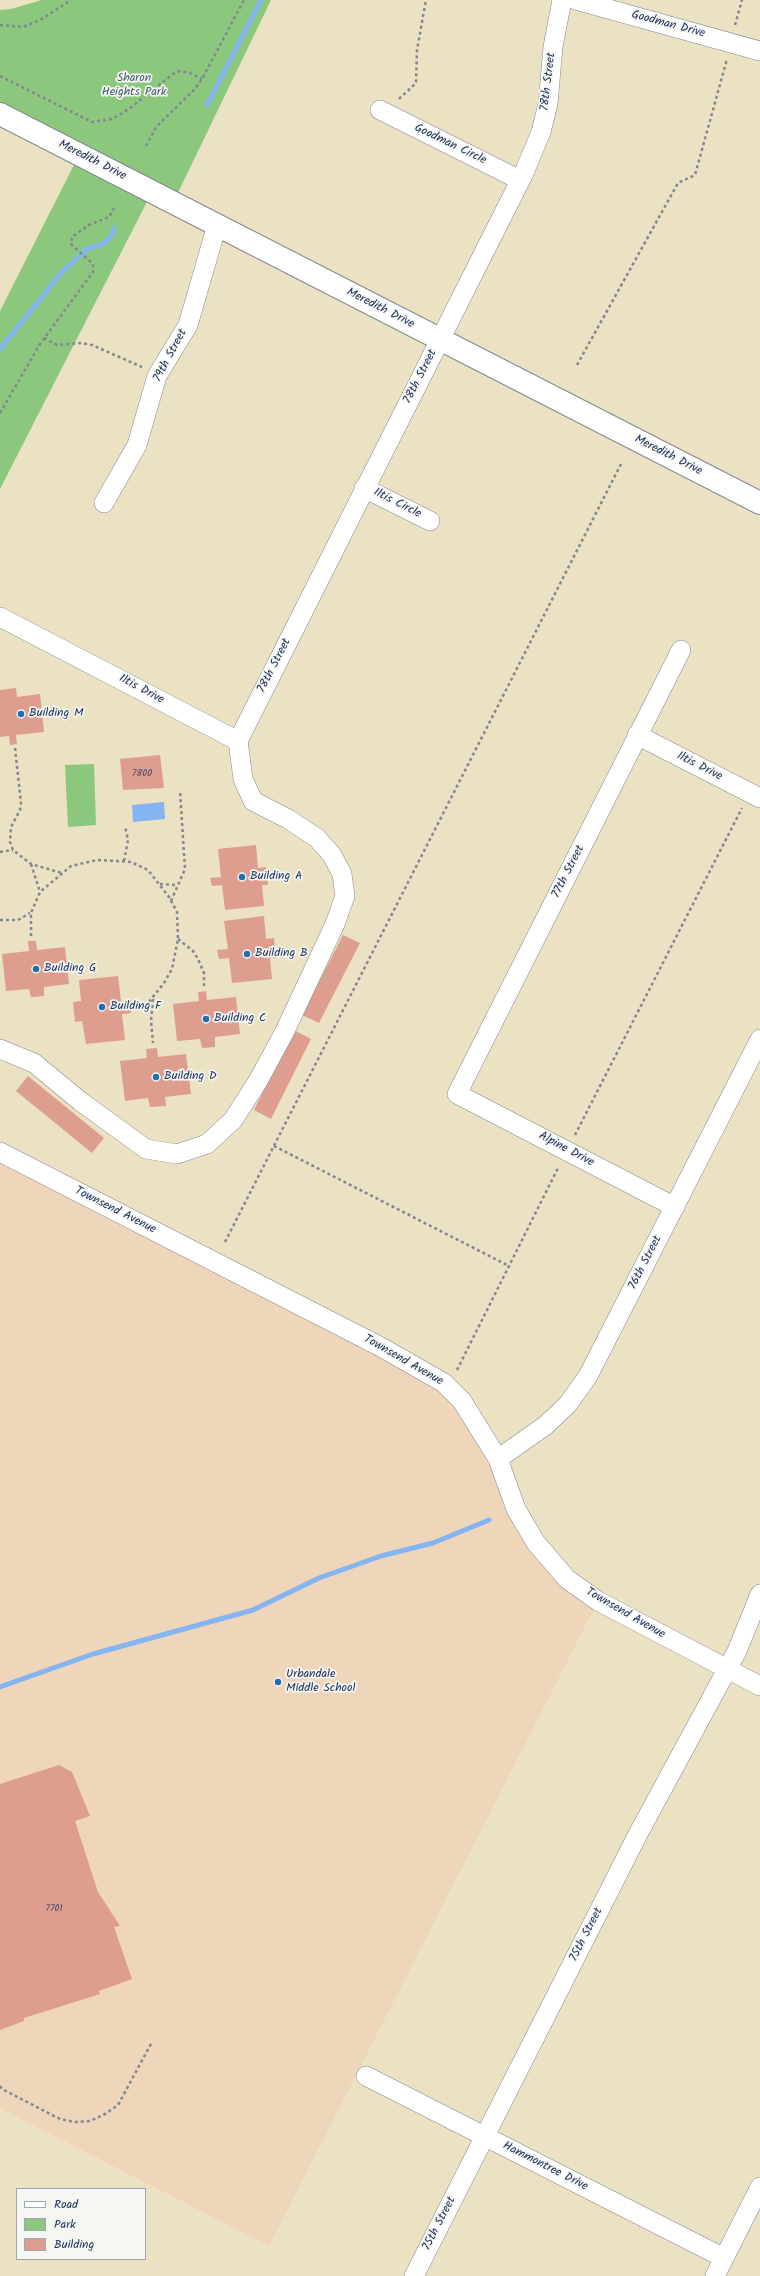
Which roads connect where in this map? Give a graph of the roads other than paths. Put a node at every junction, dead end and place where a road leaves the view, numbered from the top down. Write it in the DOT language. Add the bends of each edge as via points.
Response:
graph roads {
  1 [pos="562,0"];
  2 [pos="576,0"];
  3 [pos="760,51"];
  4 [pos="380,110"];
  5 [pos="0,114"];
  6 [pos="520,180"];
  7 [pos="217,225"];
  8 [pos="440,340"];
  9 [pos="364,488"];
  10 [pos="104,503"];
  11 [pos="760,503"];
  12 [pos="430,521"];
  13 [pos="0,617"];
  14 [pos="681,650"];
  15 [pos="637,736"];
  16 [pos="238,741"];
  17 [pos="756,796"];
  18 [pos="760,1040"];
  19 [pos="0,1049"];
  20 [pos="457,1094"];
  21 [pos="0,1152"];
  22 [pos="675,1207"];
  23 [pos="498,1459"];
  24 [pos="760,1594"];
  25 [pos="727,1669"];
  26 [pos="760,1686"];
  27 [pos="366,2076"];
  28 [pos="485,2136"];
  29 [pos="760,2187"];
  30 [pos="724,2258"];
  31 [pos="414,2276"];
  32 [pos="715,2276"];
  1 -- 6 [label="street, 78th Street" via="553,47 548,104 541,132"];
  2 -- 3 [label="street, Goodman Drive"];
  4 -- 6 [label="street, Goodman Circle"];
  5 -- 7 [label="main road, Meredith Drive"];
  6 -- 8 [label="street, 78th Street"];
  7 -- 8 [label="main road, Meredith Drive"];
  7 -- 10 [label="street, 79th Street" via="188,325 158,375 137,445"];
  8 -- 9 [label="street, 78th Street"];
  8 -- 11 [label="main road, Meredith Drive"];
  9 -- 12 [label="street, Iltis Circle"];
  9 -- 16 [label="street, 78th Street"];
  13 -- 16 [label="street, Iltis Drive"];
  14 -- 15 [label="street, 77th Street"];
  15 -- 17 [label="street, Iltis Drive"];
  15 -- 20 [label="street, 77th Street"];
  16 -- 19 [label="street" via="243,780 252,801 288,819 317,838 332,855 342,874 345,896 335,924 285,1031 233,1120 207,1144 177,1154 146,1149 99,1116 34,1063"];
  18 -- 22 [label="street, 76th Street"];
  20 -- 22 [label="street, Alpine Drive"];
  21 -- 23 [label="street, Townsend Avenue" via="382,1347 448,1387 462,1401"];
  22 -- 23 [label="street, 76th Street" via="588,1376 568,1404 551,1420"];
  23 -- 25 [label="street, Townsend Avenue" via="516,1509 536,1543 568,1579 598,1601"];
  24 -- 25 [label="street, 75th Street"];
  25 -- 26 [label="street, Townsend Avenue"];
  25 -- 28 [label="street, 75th Street" via="638,1834"];
  27 -- 28 [label="street, Hammontree Drive"];
  28 -- 30 [label="street, Hammontree Drive"];
  28 -- 31 [label="street, 75th Street"];
  29 -- 30 [label="street"];
  30 -- 32 [label="street"];
}
